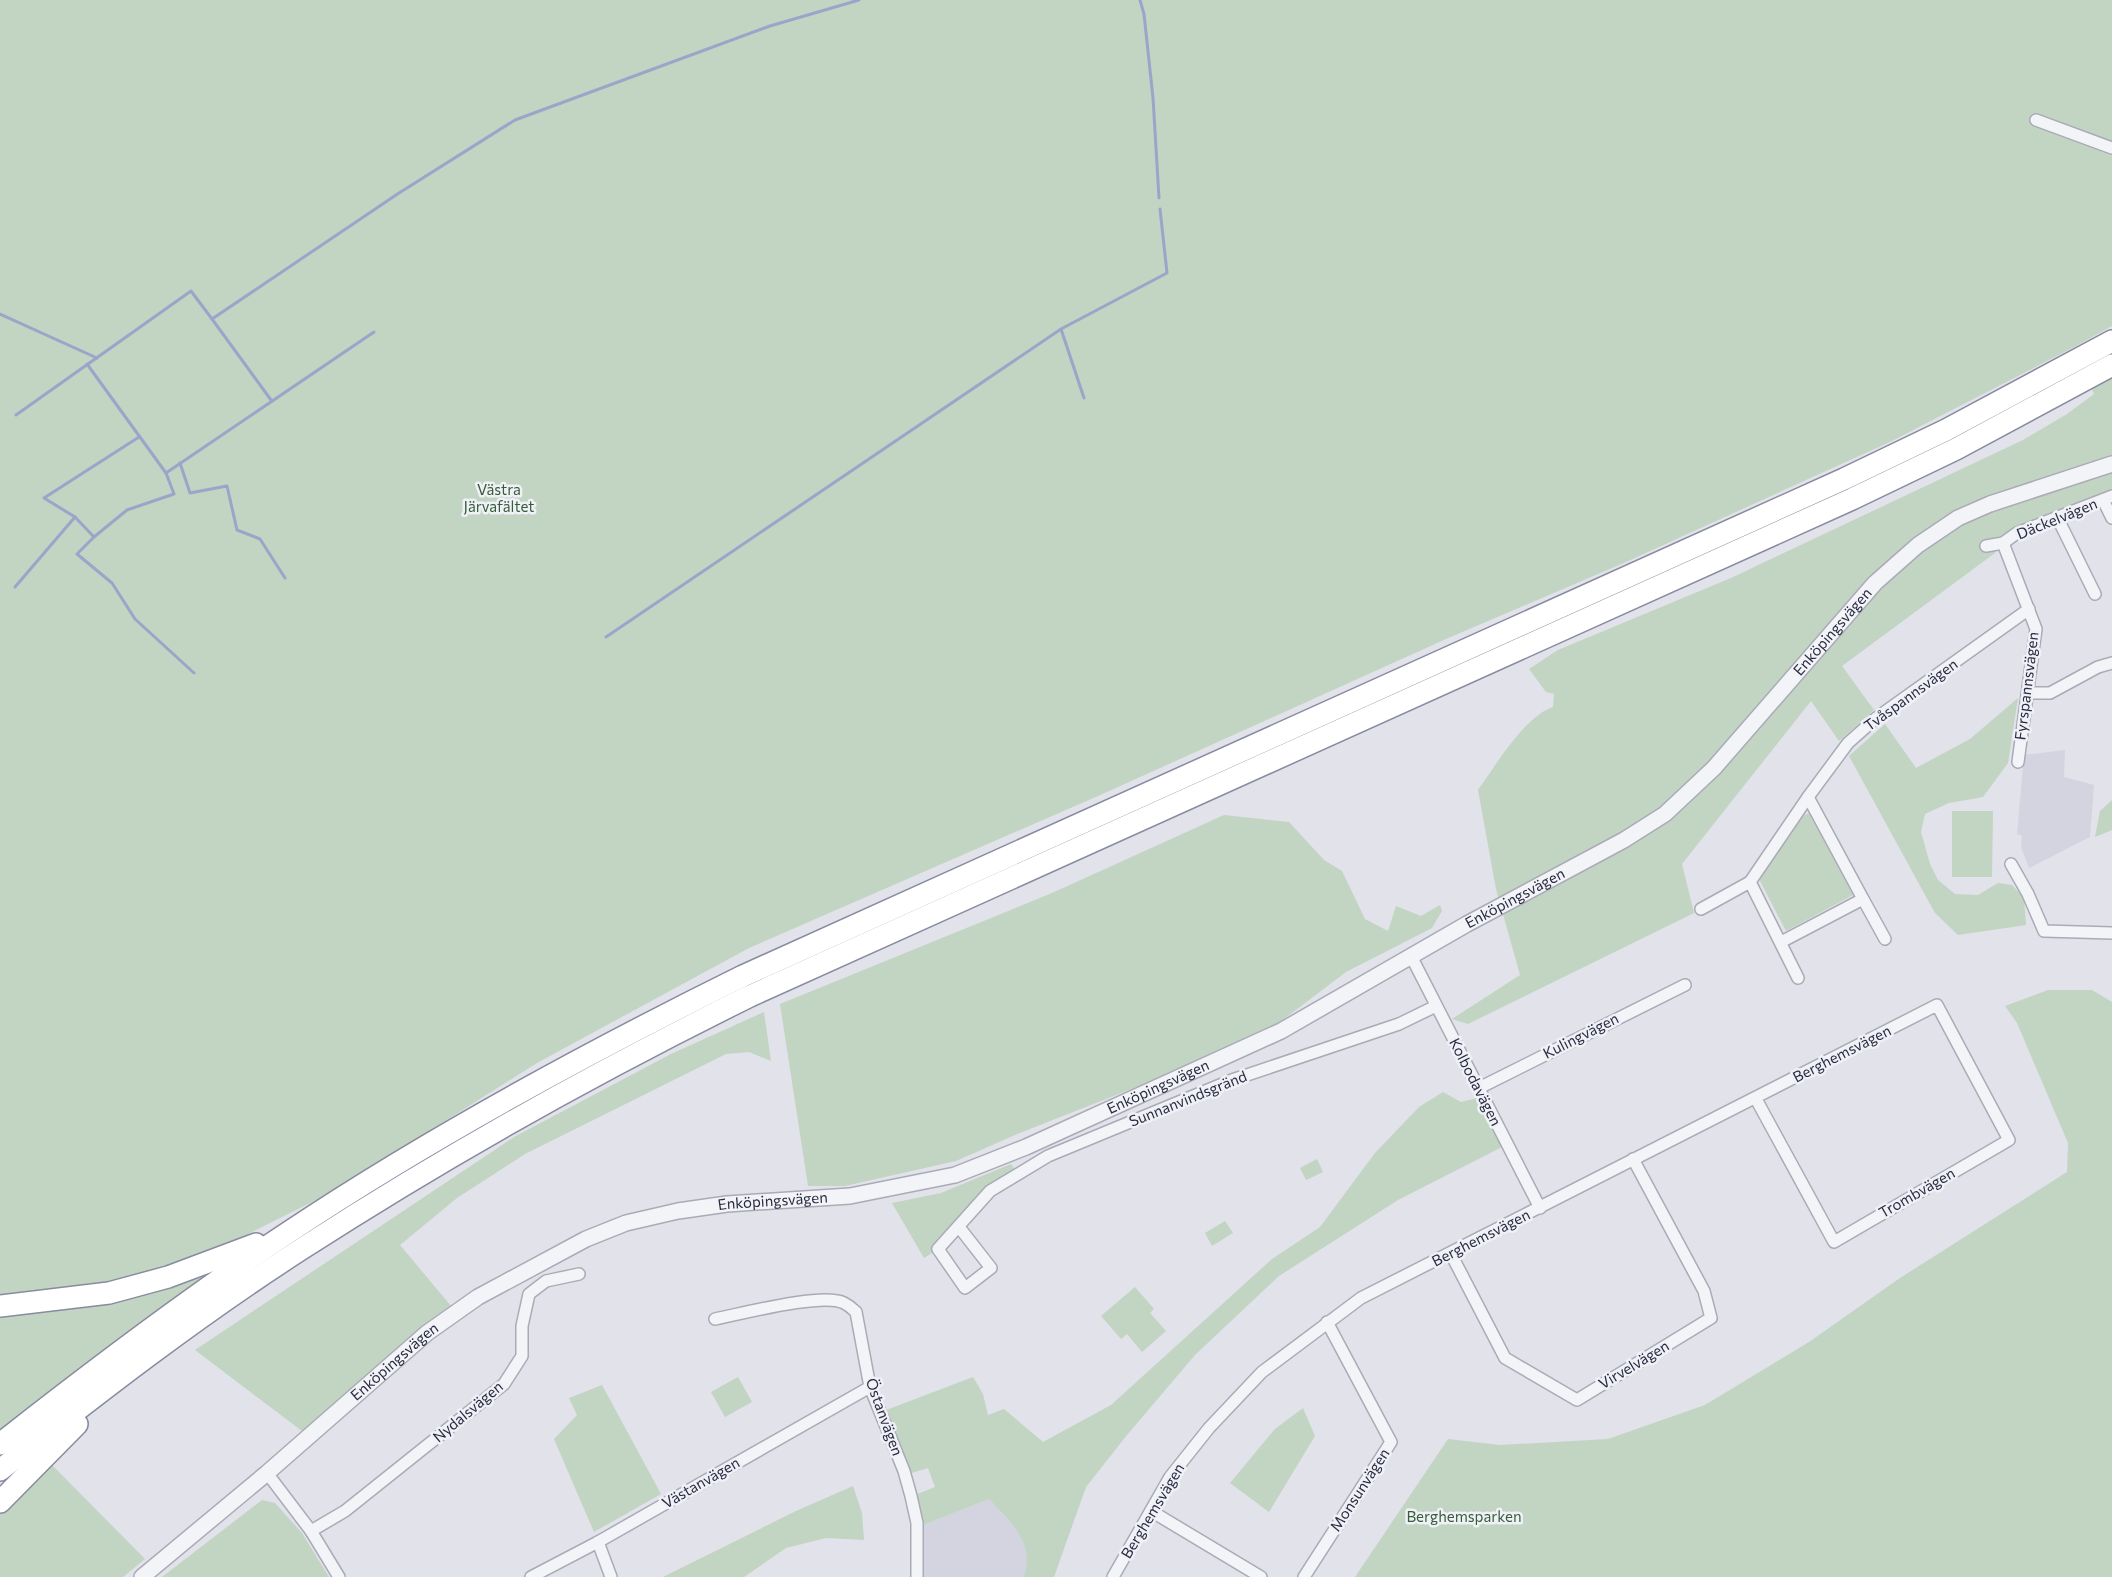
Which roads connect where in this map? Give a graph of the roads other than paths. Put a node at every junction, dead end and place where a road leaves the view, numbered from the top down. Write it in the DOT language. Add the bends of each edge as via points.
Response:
graph roads {
  1 [pos="2036,120"];
  2 [pos="2112,148"];
  3 [pos="2112,341"];
  4 [pos="2112,365"];
  5 [pos="2112,464"];
  6 [pos="2107,498"];
  7 [pos="2057,518"];
  8 [pos="2112,518"];
  9 [pos="2002,543"];
  10 [pos="1986,546"];
  11 [pos="2095,594"];
  12 [pos="2030,609"];
  13 [pos="2112,663"];
  14 [pos="2028,693"];
  15 [pos="2018,762"];
  16 [pos="1808,796"];
  17 [pos="2011,864"];
  18 [pos="1750,882"];
  19 [pos="1862,899"];
  20 [pos="1701,910"];
  21 [pos="2112,933"];
  22 [pos="1885,939"];
  23 [pos="1781,942"];
  24 [pos="1411,956"];
  25 [pos="1798,978"];
  26 [pos="1685,985"];
  27 [pos="1937,1005"];
  28 [pos="1436,1006"];
  29 [pos="1479,1088"];
  30 [pos="1756,1099"];
  31 [pos="1633,1160"];
  32 [pos="1540,1208"];
  33 [pos="959,1226"];
  34 [pos="289,1232"];
  35 [pos="1451,1254"];
  36 [pos="579,1274"];
  37 [pos="0,1306"];
  38 [pos="715,1319"];
  39 [pos="1327,1322"];
  40 [pos="130,1369"];
  41 [pos="870,1387"];
  42 [pos="0,1444"];
  43 [pos="0,1470"];
  44 [pos="267,1473"];
  45 [pos="0,1502"];
  46 [pos="1152,1510"];
  47 [pos="311,1532"];
  48 [pos="598,1542"];
  49 [pos="142,1577"];
  50 [pos="339,1577"];
  51 [pos="531,1577"];
  52 [pos="611,1577"];
  53 [pos="917,1577"];
  54 [pos="1113,1577"];
  55 [pos="1261,1577"];
  56 [pos="1304,1577"];
  1 -- 2 [label="street"];
  3 -- 34 [label="highway" via="1946,430 1844,479 752,972 481,1114"];
  4 -- 40 [label="highway" via="1956,449 1843,503 679,1031 532,1110 384,1196"];
  5 -- 24 [label="street, Enköpingsvägen" via="1990,504 1958,518 1918,545 1875,583 1714,768 1666,814"];
  6 -- 7 [label="street, Däckelvägen"];
  6 -- 8 [label="street"];
  7 -- 9 [label="street, Däckelvägen" via="2017,533"];
  7 -- 11 [label="street"];
  9 -- 10 [label="street"];
  9 -- 12 [label="street, Fyrspannsvägen"];
  12 -- 14 [label="street, Fyrspannsvägen" via="2036,629"];
  12 -- 16 [label="street, Tvåspannsvägen" via="1875,719 1848,743"];
  13 -- 14 [label="street" via="2050,693"];
  14 -- 15 [label="street, Fyrspannsvägen"];
  16 -- 18 [label="street, Tvåspannsvägen"];
  16 -- 19 [label="street"];
  17 -- 21 [label="street" via="2044,931"];
  18 -- 20 [label="street, Tvåspannsvägen"];
  18 -- 23 [label="street"];
  19 -- 22 [label="street"];
  19 -- 23 [label="street"];
  23 -- 25 [label="street"];
  24 -- 28 [label="street, Kolbodavägen"];
  24 -- 44 [label="street, Enköpingsvägen" via="1281,1031 1026,1147 954,1175 850,1196 727,1204 678,1211 626,1223 586,1239 478,1297 427,1333"];
  26 -- 29 [label="street, Kulingvägen"];
  27 -- 30 [label="street, Berghemsvägen"];
  27 -- 30 [label="street, Trombvägen" via="2009,1140 1834,1242"];
  28 -- 29 [label="street, Kolbodavägen"];
  28 -- 33 [label="street, Sunnanvindsgränd" via="1400,1024 1232,1080 1048,1156 990,1192"];
  29 -- 32 [label="street, Kolbodavägen"];
  30 -- 31 [label="street, Berghemsvägen"];
  31 -- 32 [label="street, Berghemsvägen"];
  31 -- 35 [label="street, Virvelvägen" via="1704,1291 1711,1318 1577,1400 1505,1358"];
  32 -- 35 [label="street, Berghemsvägen"];
  33 -- 33 [label="street, Sunnanvindsgränd" via="938,1249 965,1288 991,1268"];
  34 -- 37 [label="highway" via="168,1278 81,1298"];
  34 -- 42 [label="highway" via="117,1352"];
  35 -- 39 [label="street, Berghemsvägen" via="1361,1298"];
  36 -- 47 [label="street, Nydalsvägen" via="546,1280 529,1294 522,1326 522,1356 504,1384 346,1512"];
  38 -- 41 [label="street, Östanvägen" via="787,1304 843,1302 856,1312"];
  39 -- 46 [label="street, Berghemsvägen" via="1262,1372 1209,1428 1170,1477"];
  39 -- 56 [label="street, Monsunvägen" via="1390,1442"];
  40 -- 43 [label="highway"];
  40 -- 45 [label="highway"];
  41 -- 48 [label="street, Västanvägen"];
  41 -- 53 [label="street, Östanvägen" via="911,1496 917,1523"];
  44 -- 47 [label="street"];
  44 -- 49 [label="street, Enköpingsvägen"];
  46 -- 54 [label="street, Berghemsvägen"];
  46 -- 55 [label="street"];
  47 -- 50 [label="street"];
  48 -- 51 [label="street, Västanvägen"];
  48 -- 52 [label="street"];
}
